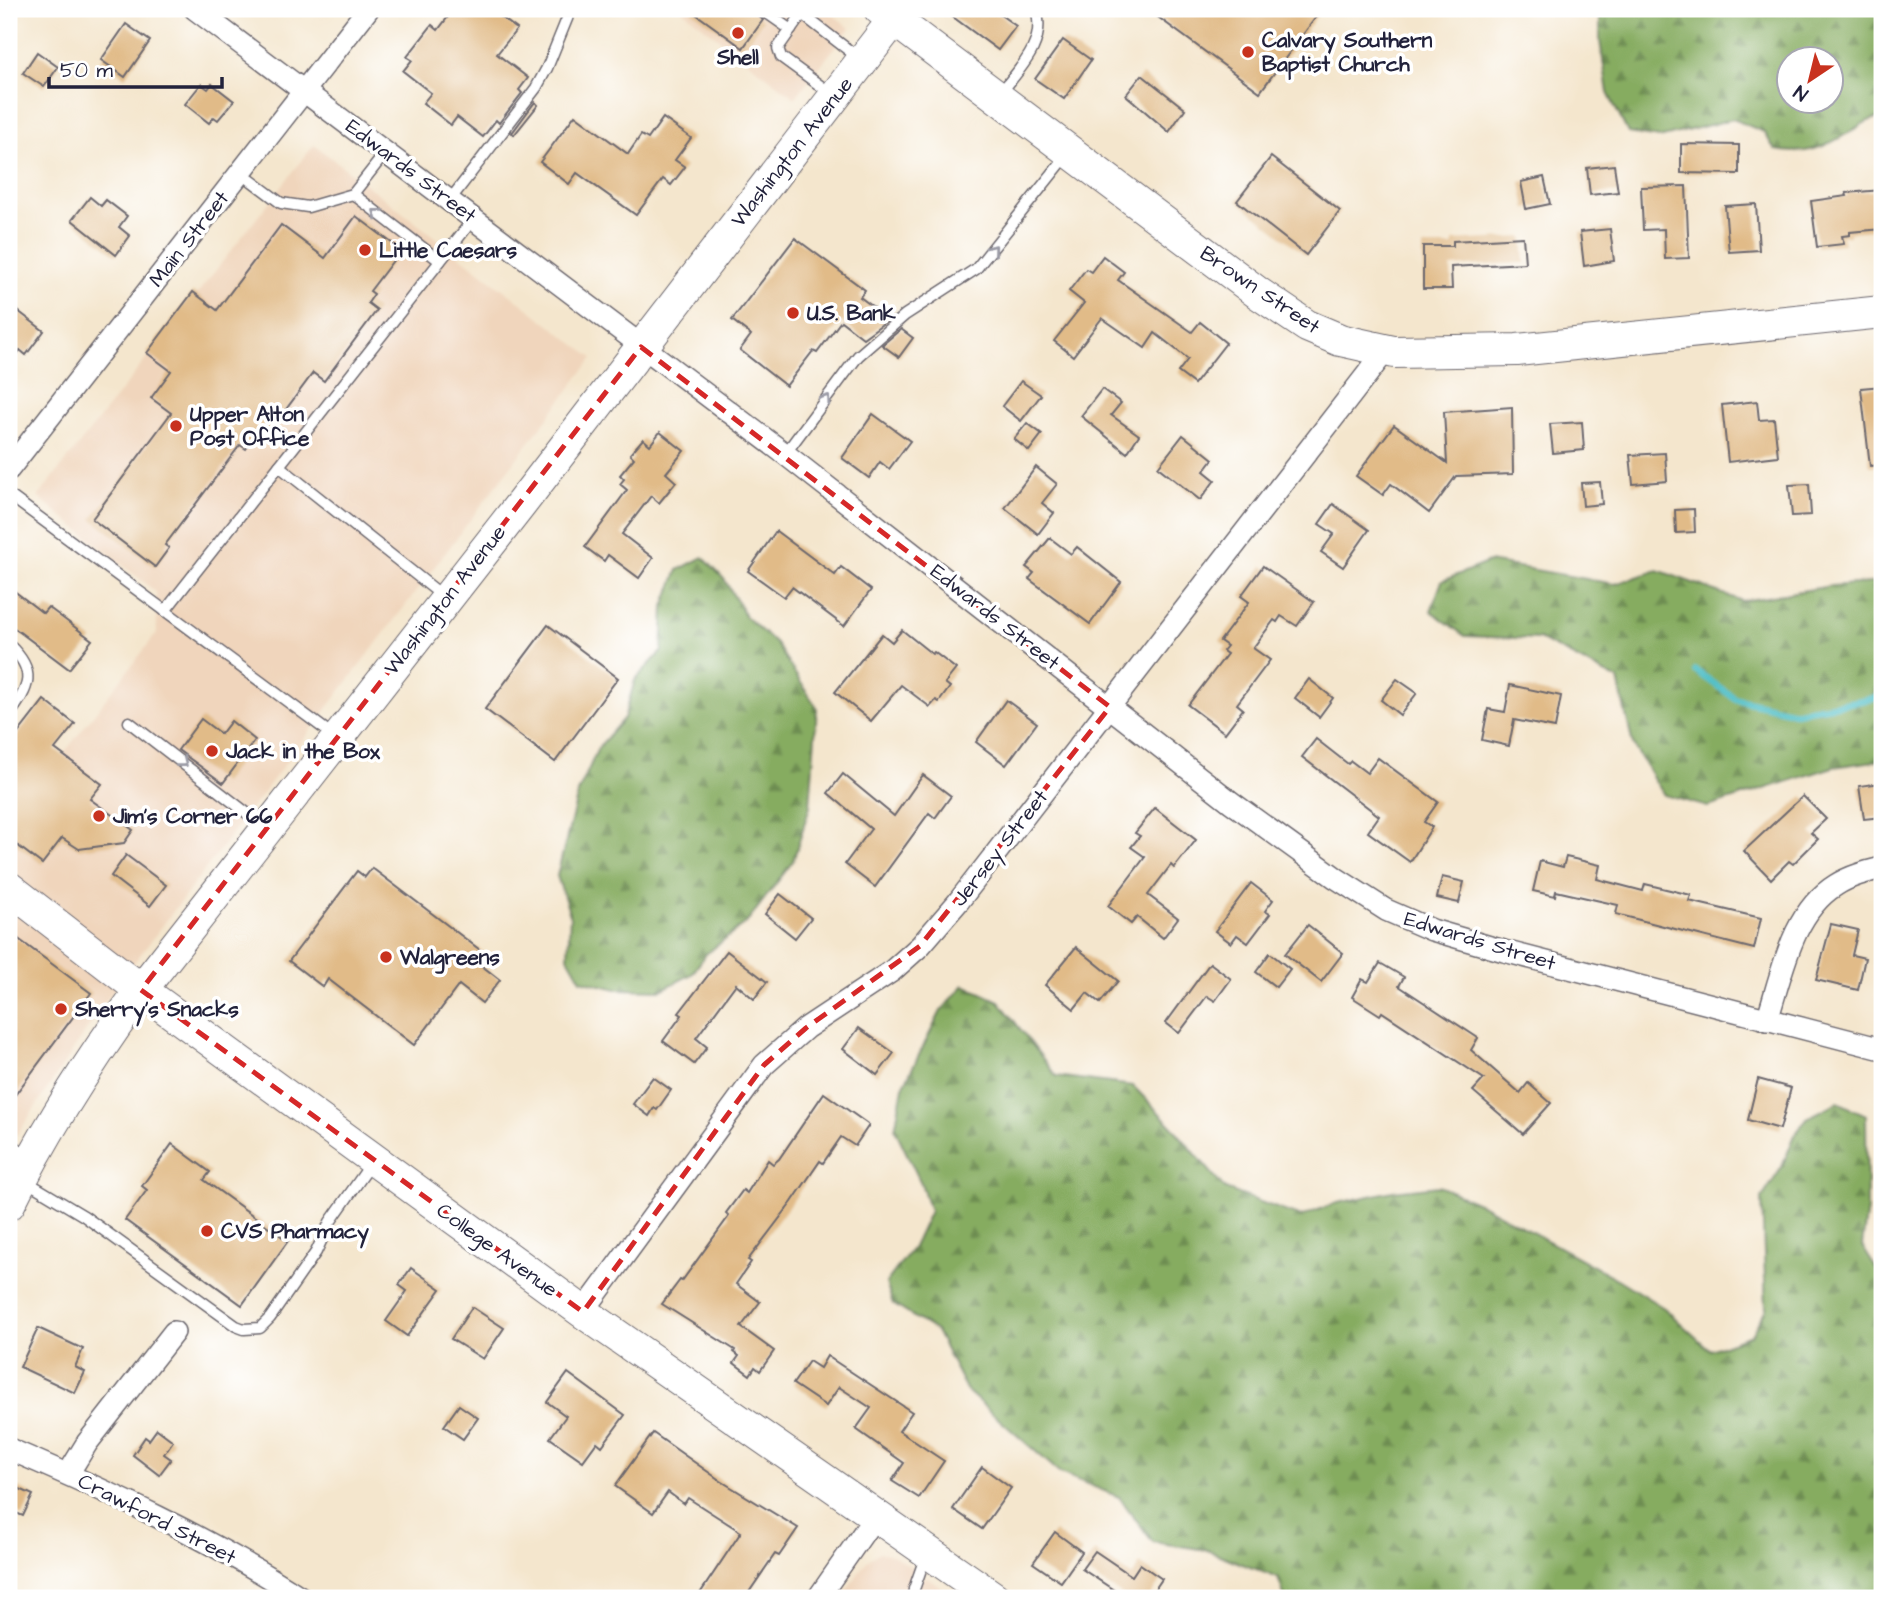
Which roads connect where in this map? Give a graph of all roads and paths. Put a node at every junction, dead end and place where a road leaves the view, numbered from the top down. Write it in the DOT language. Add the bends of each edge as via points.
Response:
graph roads {
  1 [pos="195,9"];
  2 [pos="368,9"];
  3 [pos="571,9"];
  4 [pos="761,9"];
  5 [pos="1036,9"];
  6 [pos="804,11"];
  7 [pos="892,12"];
  8 [pos="791,30"];
  9 [pos="863,61"];
  10 [pos="305,91"];
  11 [pos="835,97"];
  12 [pos="997,97"];
  13 [pos="386,152"];
  14 [pos="1070,152"];
  15 [pos="241,173"];
  16 [pos="353,194"];
  17 [pos="450,200"];
  18 [pos="474,218"];
  19 [pos="440,261"];
  20 [pos="1882,313"];
  21 [pos="642,347"];
  22 [pos="1386,350"];
  23 [pos="785,454"];
  24 [pos="279,466"];
  25 [pos="9,469"];
  26 [pos="9,495"];
  27 [pos="447,599"];
  28 [pos="165,611"];
  29 [pos="9,645"];
  30 [pos="1110,707"];
  31 [pos="9,715"];
  32 [pos="130,722"];
  33 [pos="337,738"];
  34 [pos="267,828"];
  35 [pos="1882,868"];
  36 [pos="9,888"];
  37 [pos="141,990"];
  38 [pos="1767,1020"];
  39 [pos="1882,1049"];
  40 [pos="374,1160"];
  41 [pos="17,1174"];
  42 [pos="583,1312"];
  43 [pos="174,1332"];
  44 [pos="9,1449"];
  45 [pos="68,1474"];
  46 [pos="876,1515"];
  47 [pos="927,1553"];
  48 [pos="302,1598"];
  49 [pos="818,1598"];
  50 [pos="913,1598"];
  51 [pos="994,1598"];
  1 -- 10 [label="street, Edwards Street"];
  2 -- 10 [label="street, Main Street"];
  3 -- 17 [label="lane" via="536,88"];
  4 -- 8 [label="lane"];
  5 -- 12 [label="lane" via="1040,32 1035,47"];
  6 -- 8 [label="lane"];
  6 -- 9 [label="lane"];
  7 -- 9 [label="main road, Washington Avenue"];
  7 -- 12 [label="main road, Brown Street"];
  8 -- 11 [label="lane" via="778,48 781,57"];
  9 -- 11 [label="main road, Washington Avenue"];
  10 -- 13 [label="street, Edwards Street"];
  10 -- 15 [label="street, Main Street"];
  11 -- 21 [label="main road, Washington Avenue"];
  12 -- 14 [label="main road, Brown Street"];
  13 -- 16 [label="lane"];
  13 -- 17 [label="street, Edwards Street"];
  14 -- 22 [label="main road, Brown Street" via="1307,326 1340,340"];
  23 -- 14 [label="lane, one-way" via="858,356 905,315 976,269"];
  15 -- 16 [label="lane" via="282,203 308,207"];
  15 -- 25 [label="street, Main Street"];
  19 -- 16 [label="lane, one-way"];
  17 -- 18 [label="street, Edwards Street"];
  18 -- 19 [label="lane"];
  18 -- 21 [label="street, Edwards Street"];
  19 -- 24 [label="lane"];
  20 -- 22 [label="main road, Brown Street" via="1517,350"];
  21 -- 23 [label="street, Edwards Street"];
  21 -- 27 [label="main road, Washington Avenue"];
  22 -- 30 [label="street, Jersey Street"];
  23 -- 30 [label="street, Edwards Street"];
  24 -- 27 [label="lane"];
  24 -- 28 [label="lane"];
  26 -- 28 [label="lane"];
  27 -- 33 [label="main road, Washington Avenue"];
  28 -- 33 [label="lane"];
  29 -- 31 [label="lane" via="26,665 28,678 26,690"];
  30 -- 38 [label="street, Edwards Street" via="1336,878 1408,921"];
  30 -- 42 [label="street, Jersey Street" via="920,946 892,971 806,1028 764,1065"];
  32 -- 34 [label="lane, one-way"];
  33 -- 34 [label="main road, Washington Avenue"];
  34 -- 37 [label="main road, Washington Avenue"];
  35 -- 38 [label="street" via="1836,885 1818,900 1790,947"];
  36 -- 37 [label="main road, College Avenue"];
  37 -- 40 [label="main road, College Avenue"];
  37 -- 41 [label="main road, Washington Avenue"];
  38 -- 39 [label="street, Edwards Street"];
  40 -- 41 [label="lane" via="270,1318 252,1329 236,1326 84,1216"];
  40 -- 42 [label="main road, College Avenue"];
  42 -- 46 [label="main road, College Avenue"];
  43 -- 45 [label="street"];
  44 -- 45 [label="street, Crawford Street"];
  45 -- 48 [label="street, Crawford Street" via="213,1545"];
  46 -- 47 [label="main road, College Avenue"];
  46 -- 49 [label="street"];
  47 -- 50 [label="lane"];
  47 -- 51 [label="main road, College Avenue"];
}
